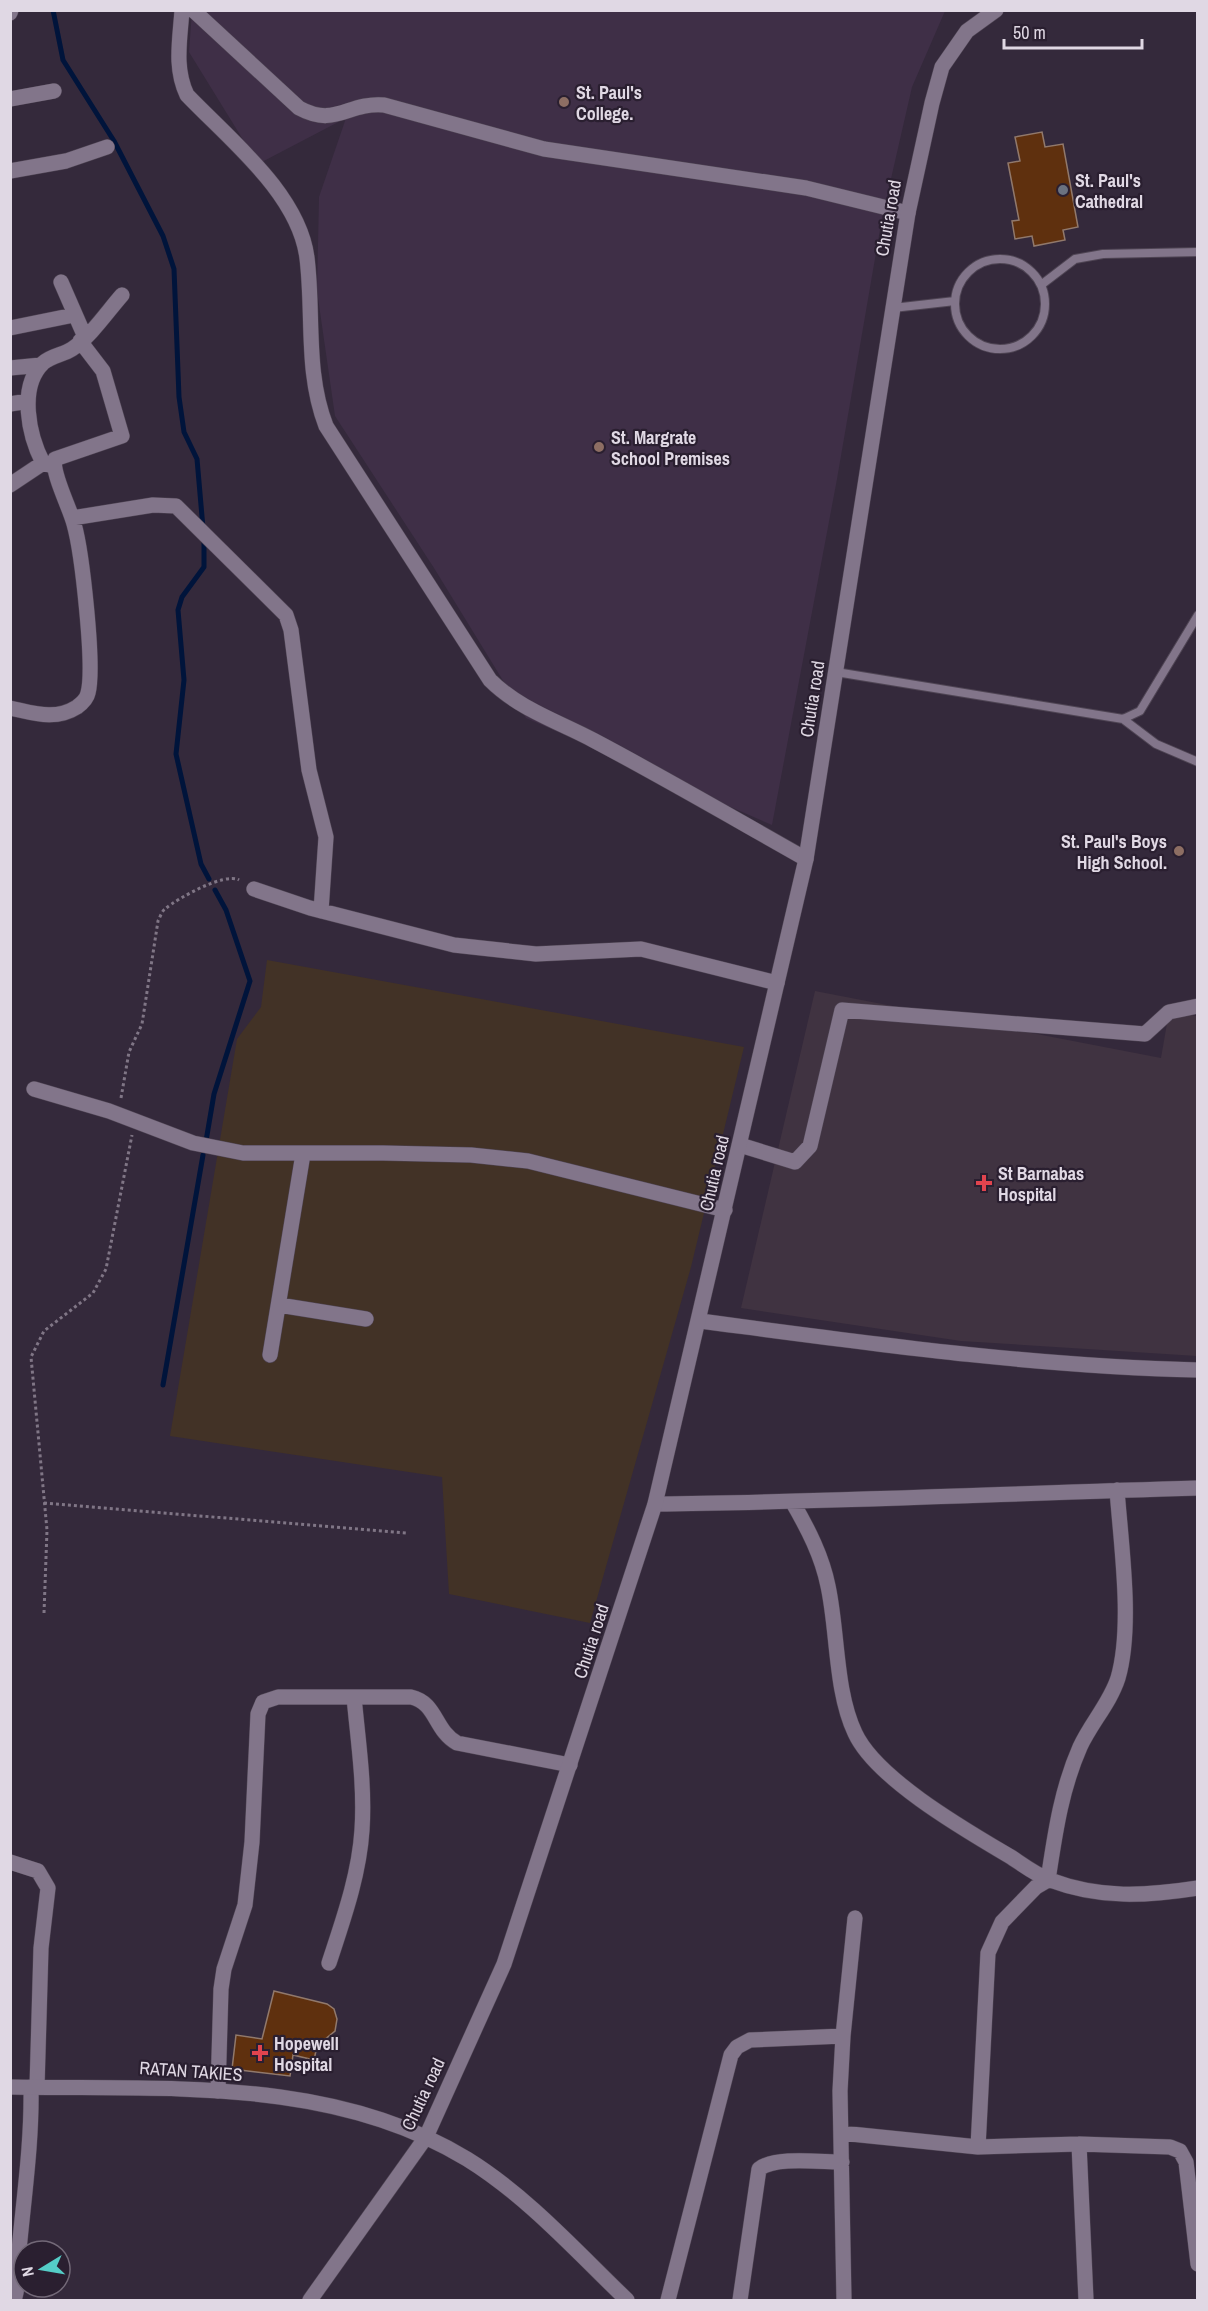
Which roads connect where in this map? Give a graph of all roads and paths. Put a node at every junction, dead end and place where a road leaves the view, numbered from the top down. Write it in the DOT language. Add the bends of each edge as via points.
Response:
graph roads {
  1 [pos="182,10"];
  2 [pos="193,10"];
  3 [pos="973,10"];
  4 [pos="996,10"];
  5 [pos="967,31"];
  6 [pos="54,90"];
  7 [pos="10,99"];
  8 [pos="107,147"];
  9 [pos="10,171"];
  10 [pos="908,213"];
  11 [pos="1197,252"];
  12 [pos="61,282"];
  13 [pos="1041,285"];
  14 [pos="122,295"];
  15 [pos="956,301"];
  16 [pos="893,308"];
  17 [pos="74,315"];
  18 [pos="10,328"];
  19 [pos="82,339"];
  20 [pos="41,365"];
  21 [pos="10,368"];
  22 [pos="28,400"];
  23 [pos="10,404"];
  24 [pos="48,464"];
  25 [pos="10,485"];
  26 [pos="72,518"];
  27 [pos="1197,615"];
  28 [pos="836,672"];
  29 [pos="10,708"];
  30 [pos="1123,719"];
  31 [pos="1197,762"];
  32 [pos="806,859"];
  33 [pos="254,889"];
  34 [pos="321,911"];
  35 [pos="777,983"];
  36 [pos="1197,1006"];
  37 [pos="34,1089"];
  38 [pos="118,1116"];
  39 [pos="135,1122"];
  40 [pos="740,1145"];
  41 [pos="303,1155"];
  42 [pos="725,1210"];
  43 [pos="279,1305"];
  44 [pos="366,1319"];
  45 [pos="700,1321"];
  46 [pos="270,1356"];
  47 [pos="1197,1370"];
  48 [pos="1197,1488"];
  49 [pos="1117,1490"];
  50 [pos="44,1503"];
  51 [pos="793,1503"];
  52 [pos="655,1504"];
  53 [pos="406,1533"];
  54 [pos="44,1613"];
  55 [pos="354,1697"];
  56 [pos="570,1765"];
  57 [pos="10,1862"];
  58 [pos="1048,1880"];
  59 [pos="1197,1888"];
  60 [pos="855,1918"];
  61 [pos="330,1964"];
  62 [pos="843,2036"];
  63 [pos="10,2087"];
  64 [pos="34,2087"];
  65 [pos="218,2091"];
  66 [pos="841,2133"];
  67 [pos="426,2137"];
  68 [pos="1078,2144"];
  69 [pos="978,2146"];
  70 [pos="842,2162"];
  71 [pos="1197,2264"];
  72 [pos="14,2301"];
  73 [pos="310,2301"];
  74 [pos="627,2301"];
  75 [pos="669,2301"];
  76 [pos="740,2301"];
  77 [pos="844,2301"];
  78 [pos="1086,2301"];
  1 -- 32 [label="street" via="178,67 187,95 280,193 297,220 307,258 315,387 327,426 490,680 529,710 593,740"];
  2 -- 10 [label="street" via="299,108 312,115 330,118 361,105 384,105 544,149 806,188"];
  3 -- 5 [label="street"];
  4 -- 5 [label="street, Chutia road"];
  5 -- 10 [label="street, Chutia road" via="942,67"];
  6 -- 7 [label="street"];
  8 -- 9 [label="street" via="66,161"];
  10 -- 16 [label="street, Chutia road"];
  11 -- 13 [label="lane" via="1103,254 1075,259"];
  12 -- 17 [label="street"];
  13 -- 15 [label="lane" via="1019,263 998,259 977,265 969,272 957,290"];
  13 -- 15 [label="lane" via="1043,318 1032,336 1013,347 992,348 972,339 959,322"];
  14 -- 19 [label="street"];
  15 -- 16 [label="lane"];
  16 -- 28 [label="street, Chutia road"];
  17 -- 18 [label="street"];
  17 -- 19 [label="street"];
  19 -- 20 [label="street"];
  19 -- 24 [label="street" via="103,371 122,436"];
  20 -- 21 [label="street"];
  20 -- 22 [label="street"];
  22 -- 23 [label="street"];
  22 -- 24 [label="street" via="33,435"];
  24 -- 25 [label="street"];
  24 -- 26 [label="street"];
  26 -- 29 [label="street" via="79,547 91,671 88,695 79,706 63,714 47,716"];
  26 -- 34 [label="street" via="166,504 176,506 286,615 309,770 326,837"];
  27 -- 30 [label="lane" via="1140,711"];
  28 -- 30 [label="lane"];
  28 -- 32 [label="street, Chutia road"];
  30 -- 31 [label="lane" via="1156,744"];
  32 -- 35 [label="street, Chutia road"];
  33 -- 34 [label="street"];
  33 -- 38 [label="path" via="234,877 218,880 164,909 158,921 142,1024 129,1052"];
  34 -- 35 [label="street" via="477,949 536,954 642,949"];
  35 -- 40 [label="street, Chutia road"];
  36 -- 40 [label="street" via="1169,1012 1145,1034 842,1010 810,1146 795,1162"];
  37 -- 38 [label="street"];
  38 -- 39 [label="street"];
  39 -- 41 [label="street" via="193,1143 243,1153"];
  39 -- 50 [label="path" via="106,1269 93,1293 44,1331 31,1358"];
  40 -- 42 [label="street, Chutia road"];
  41 -- 42 [label="street" via="471,1155 528,1161"];
  41 -- 43 [label="street"];
  42 -- 45 [label="street, Chutia road"];
  43 -- 44 [label="street"];
  43 -- 46 [label="street"];
  45 -- 47 [label="street" via="898,1349 1026,1362"];
  45 -- 52 [label="street, Chutia road"];
  48 -- 49 [label="street"];
  49 -- 51 [label="street"];
  49 -- 58 [label="street" via="1124,1603 1121,1663 1110,1697 1081,1744 1072,1767 1057,1816"];
  50 -- 53 [label="path"];
  50 -- 54 [label="path"];
  51 -- 52 [label="street"];
  51 -- 58 [label="street" via="815,1541 828,1585 855,1734 874,1760 909,1790"];
  52 -- 56 [label="street, Chutia road"];
  55 -- 56 [label="street" via="421,1699 430,1707 445,1736 457,1743"];
  55 -- 61 [label="street" via="363,1786 362,1832 354,1881"];
  55 -- 65 [label="street" via="270,1698 263,1702 258,1714 245,1905 221,1989"];
  56 -- 67 [label="street, Chutia road" via="504,1964"];
  57 -- 64 [label="street" via="38,1871 48,1888"];
  58 -- 59 [label="street" via="1135,1897"];
  58 -- 69 [label="street" via="1002,1922 988,1953"];
  60 -- 62 [label="street"];
  62 -- 66 [label="street"];
  62 -- 75 [label="street" via="750,2040 731,2055"];
  63 -- 64 [label="street, RATAN TAKIES"];
  64 -- 65 [label="street, RATAN TAKIES" via="185,2087"];
  64 -- 72 [label="street"];
  65 -- 67 [label="street, RATAN TAKIES" via="344,2108"];
  66 -- 69 [label="street"];
  66 -- 70 [label="street"];
  67 -- 73 [label="street, Chutia road"];
  67 -- 74 [label="street, RATAN TAKIES" via="494,2178"];
  68 -- 69 [label="street"];
  68 -- 71 [label="street" via="1156,2144 1180,2151 1186,2162"];
  68 -- 78 [label="street"];
  70 -- 76 [label="street" via="779,2162 759,2169"];
  70 -- 77 [label="street"];
}
